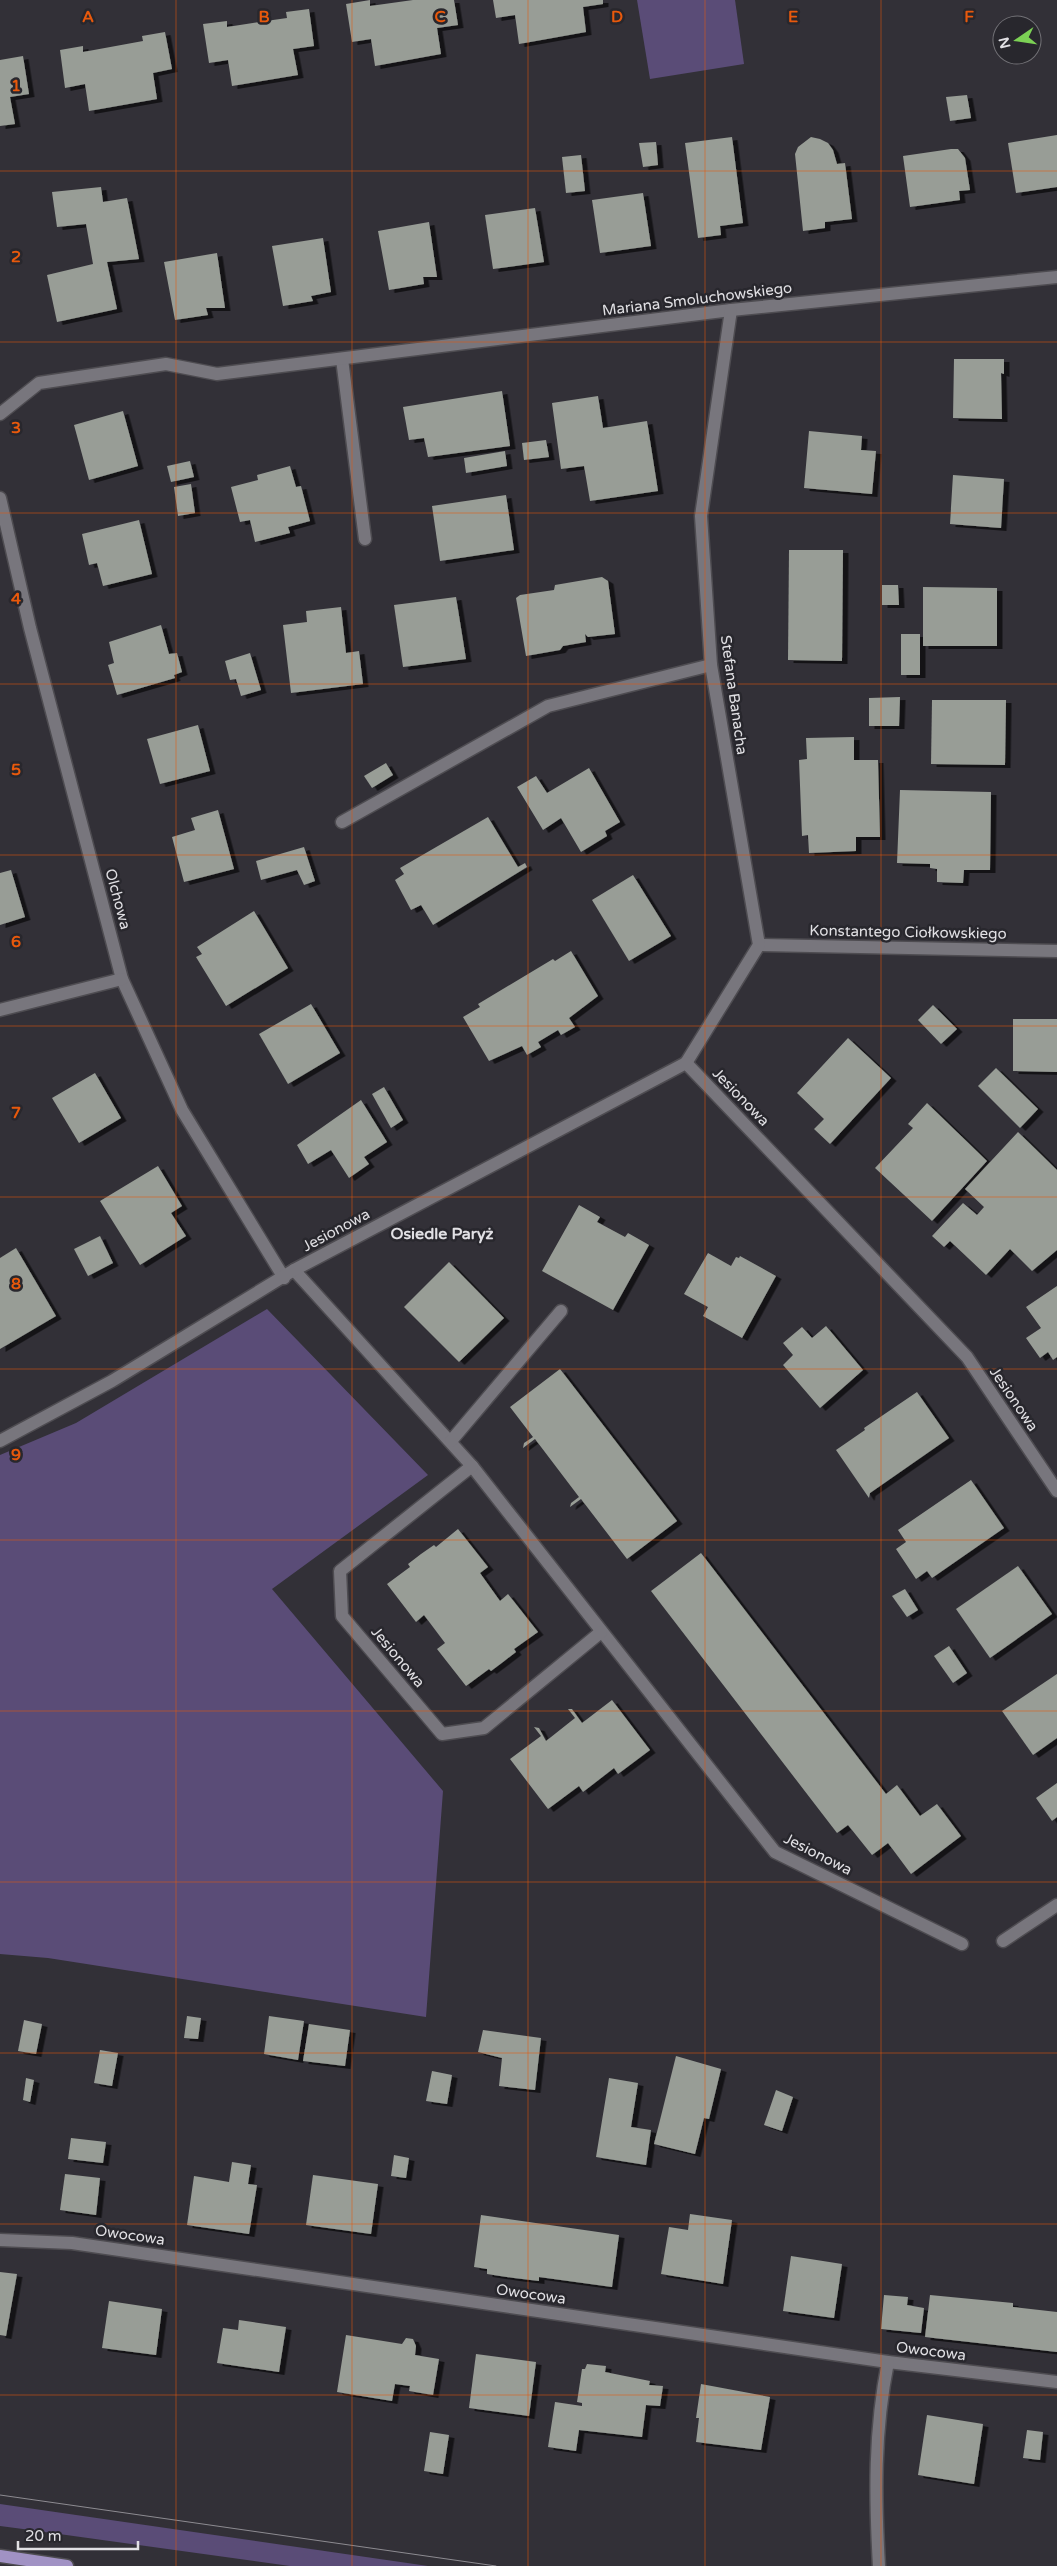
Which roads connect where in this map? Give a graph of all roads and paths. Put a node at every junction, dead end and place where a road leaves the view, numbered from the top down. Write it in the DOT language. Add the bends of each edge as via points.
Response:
graph roads {
  1 [pos="1057,277"];
  2 [pos="731,310"];
  3 [pos="342,359"];
  4 [pos="0,414"];
  5 [pos="0,498"];
  6 [pos="365,539"];
  7 [pos="711,665"];
  8 [pos="342,822"];
  9 [pos="759,944"];
  10 [pos="1057,951"];
  11 [pos="122,978"];
  12 [pos="0,1010"];
  13 [pos="686,1063"];
  14 [pos="289,1274"];
  15 [pos="561,1311"];
  16 [pos="0,1440"];
  17 [pos="451,1441"];
  18 [pos="472,1466"];
  19 [pos="1057,1491"];
  20 [pos="601,1632"];
  21 [pos="1057,1905"];
  22 [pos="1003,1941"];
  23 [pos="962,1944"];
  24 [pos="0,2240"];
  25 [pos="888,2362"];
  26 [pos="1057,2382"];
  27 [pos="0,2556"];
  28 [pos="67,2566"];
  29 [pos="879,2566"];
  1 -- 2 [label="street, Mariana Smoluchowskiego"];
  2 -- 3 [label="street, Mariana Smoluchowskiego"];
  2 -- 7 [label="street, Stefana Banacha" via="701,516"];
  3 -- 4 [label="street, Mariana Smoluchowskiego" via="217,374 166,364 38,383"];
  3 -- 6 [label="street"];
  5 -- 11 [label="street, Olchowa" via="30,628"];
  7 -- 8 [label="street" via="548,706"];
  7 -- 9 [label="street, Stefana Banacha"];
  9 -- 10 [label="street, Konstantego Ciołkowskiego"];
  9 -- 13 [label="street"];
  11 -- 12 [label="street"];
  11 -- 14 [label="street, Olchowa" via="182,1110"];
  13 -- 14 [label="street, Jesionowa"];
  13 -- 19 [label="street, Jesionowa" via="967,1357"];
  14 -- 16 [label="street, Jesionowa" via="112,1381"];
  14 -- 17 [label="street, Jesionowa"];
  15 -- 17 [label="street"];
  17 -- 18 [label="street, Jesionowa"];
  18 -- 20 [label="street, Jesionowa"];
  18 -- 20 [label="street, Jesionowa" via="340,1571 342,1616 442,1734 484,1728"];
  20 -- 23 [label="street, Jesionowa" via="775,1852"];
  21 -- 22 [label="street"];
  24 -- 25 [label="street, Owocowa" via="72,2243"];
  25 -- 26 [label="street, Owocowa"];
  25 -- 29 [label="street" via="877,2440 875,2502"];
  27 -- 28 [label="main road"];
}
